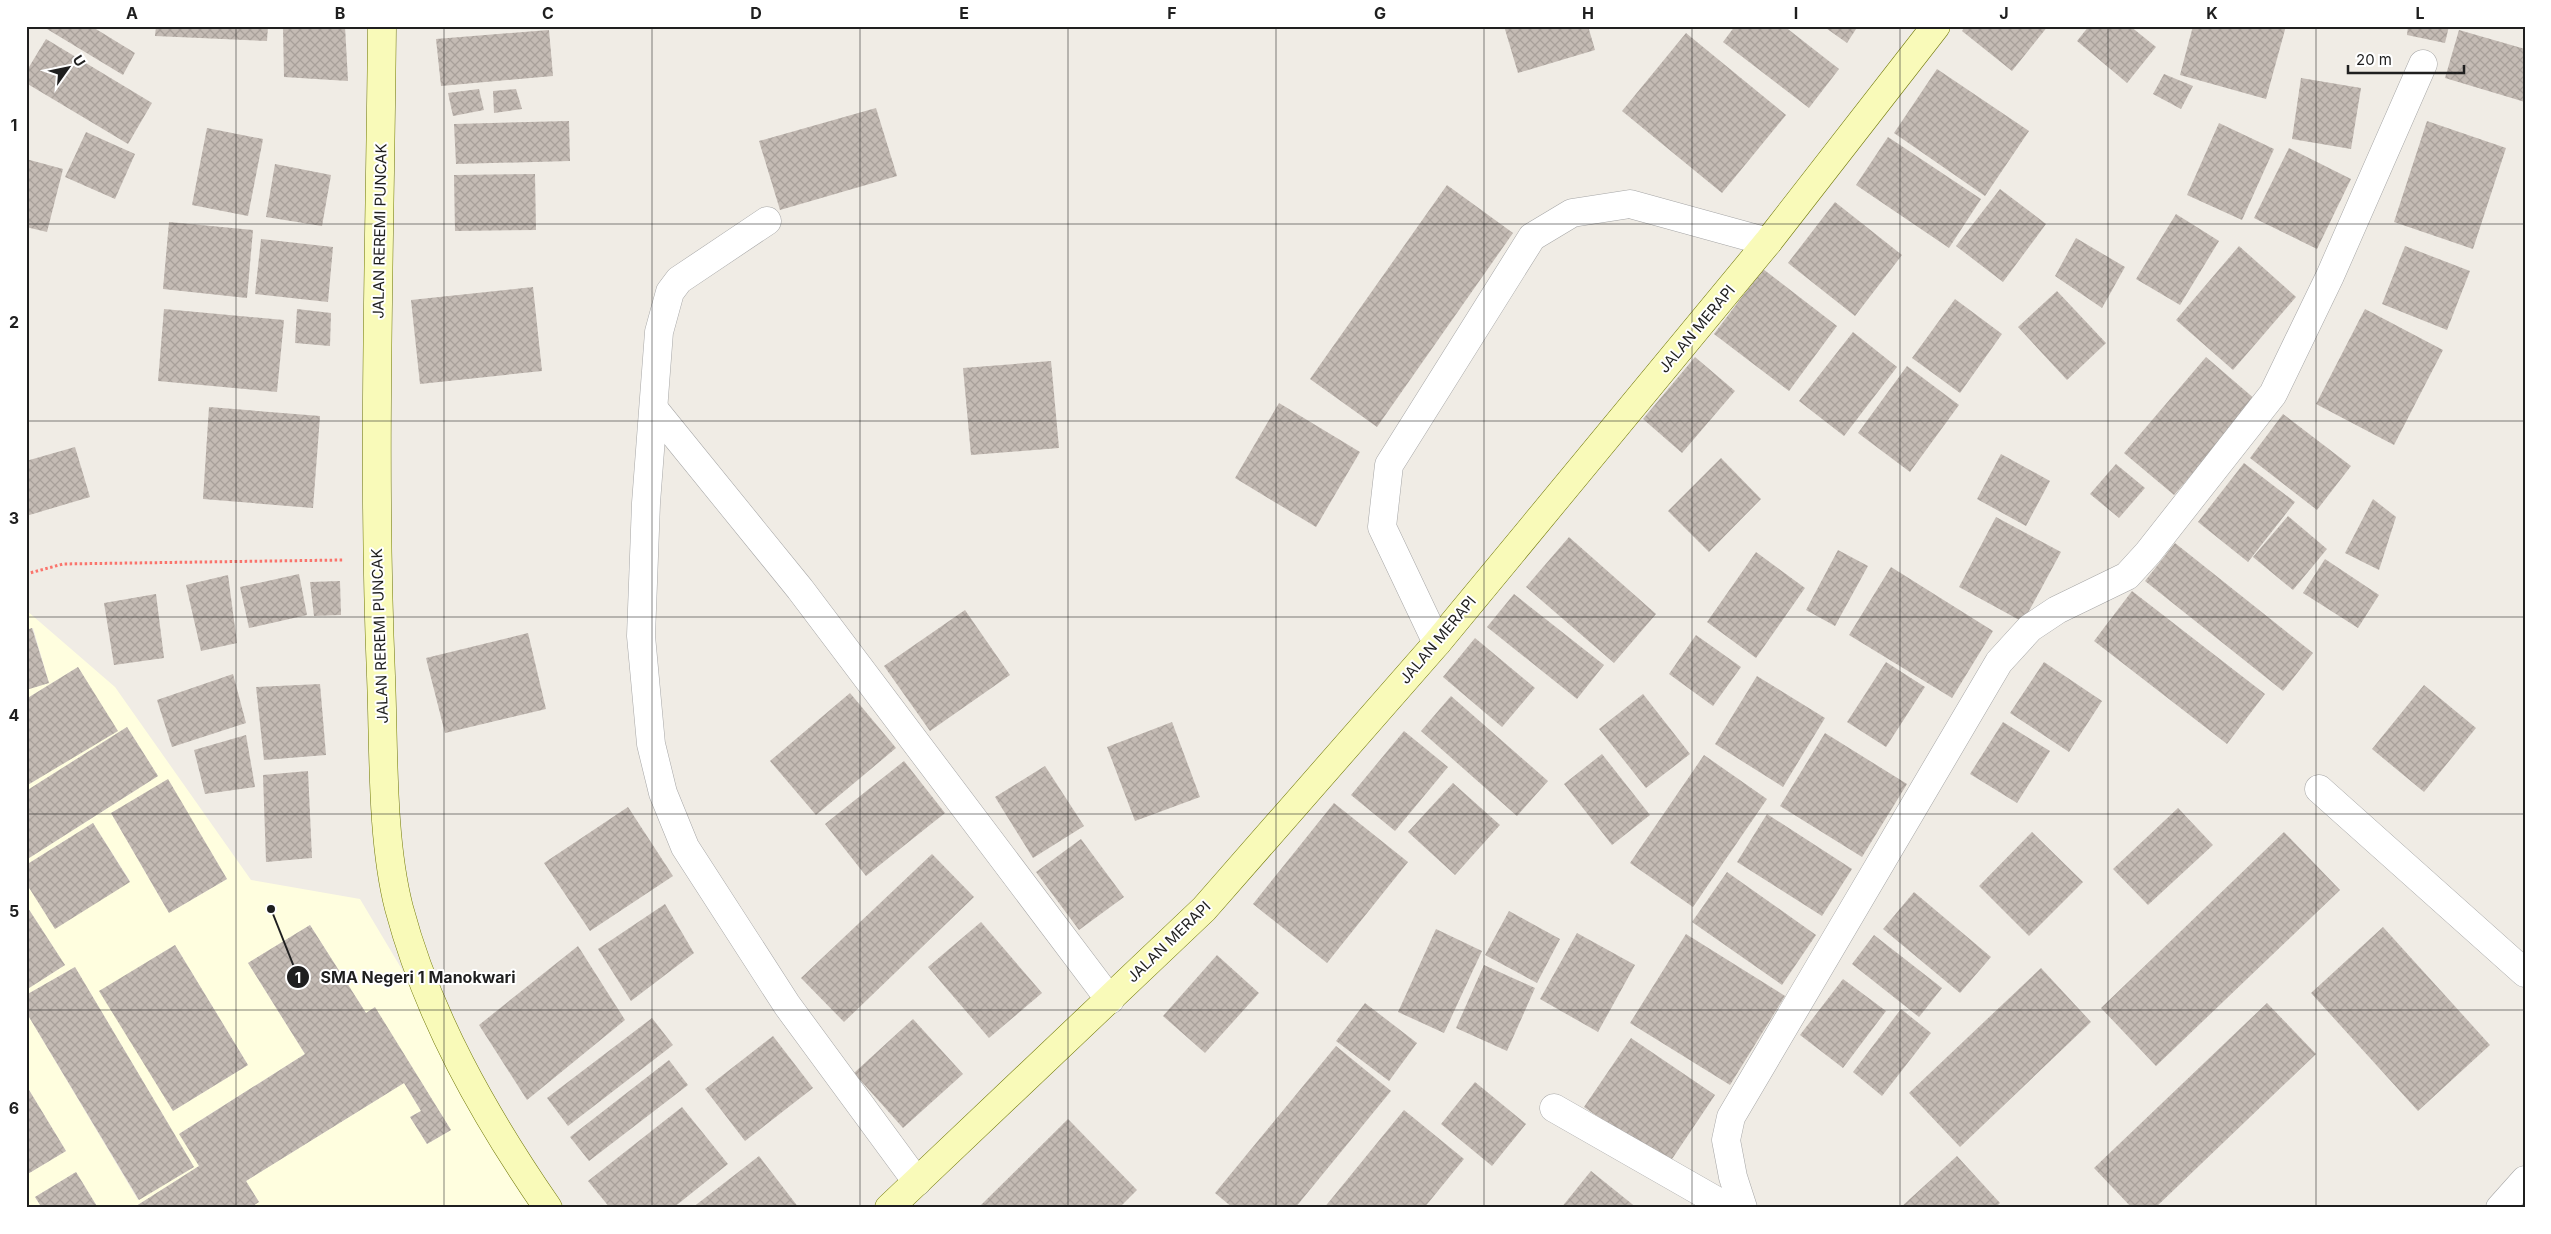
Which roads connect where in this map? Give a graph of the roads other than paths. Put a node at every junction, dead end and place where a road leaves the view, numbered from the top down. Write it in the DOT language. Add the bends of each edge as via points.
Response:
graph roads {
  1 [pos="382,26"];
  2 [pos="1936,26"];
  3 [pos="2423,64"];
  4 [pos="767,221"];
  5 [pos="1768,242"];
  6 [pos="654,409"];
  7 [pos="1436,643"];
  8 [pos="2319,789"];
  9 [pos="2525,973"];
  10 [pos="1110,1000"];
  11 [pos="1554,1108"];
  12 [pos="2525,1180"];
  13 [pos="917,1182"];
  14 [pos="548,1208"];
  15 [pos="889,1208"];
  16 [pos="1729,1208"];
  17 [pos="1743,1208"];
  18 [pos="2500,1208"];
  1 -- 14 [label="street, JALAN REREMI PUNCAK" via="376,560 388,832 398,905 422,982 465,1075 506,1148"];
  2 -- 5 [label="street, JALAN MERAPI"];
  3 -- 17 [label="street" via="2330,276 2273,394 2127,576 2058,610 2030,628 1994,671 1731,1118 1726,1140"];
  4 -- 6 [label="street" via="680,280 670,292 659,332"];
  5 -- 7 [label="street, JALAN MERAPI"];
  5 -- 7 [label="street" via="1630,204 1572,213 1532,237 1389,465 1382,527"];
  6 -- 10 [label="street" via="800,589"];
  6 -- 13 [label="street" via="646,502 641,636 652,744 663,793 685,847 787,1005"];
  7 -- 10 [label="street, JALAN MERAPI" via="1204,909"];
  8 -- 9 [label="street"];
  10 -- 13 [label="street, JALAN MERAPI"];
  11 -- 16 [label="street"];
  12 -- 18 [label="street"];
  13 -- 15 [label="street, JALAN MERAPI"];
}
